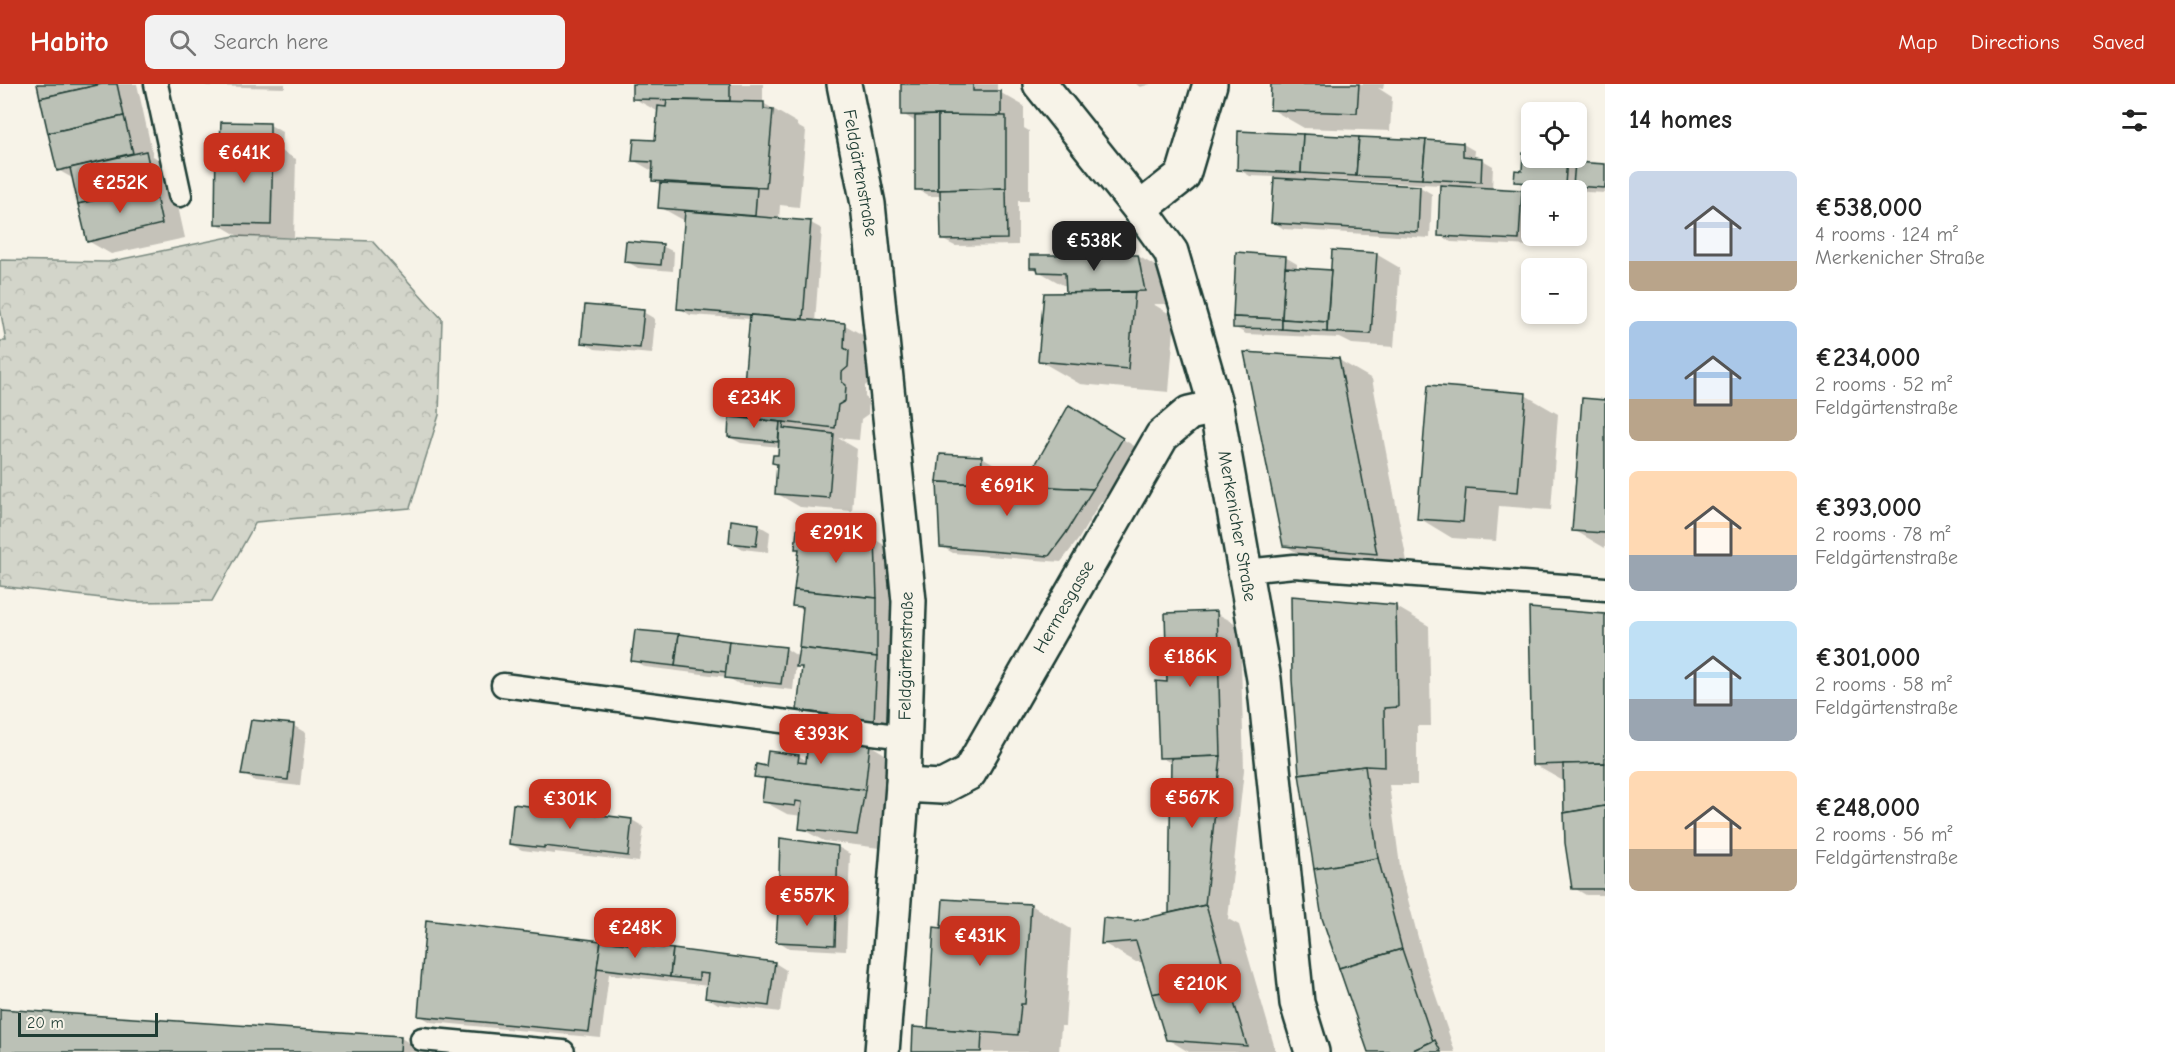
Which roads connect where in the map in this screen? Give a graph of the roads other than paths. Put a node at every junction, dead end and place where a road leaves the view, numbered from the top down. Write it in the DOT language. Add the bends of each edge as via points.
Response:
graph roads {
  1 [pos="156,84"];
  2 [pos="844,84"];
  3 [pos="1040,84"];
  4 [pos="1210,84"];
  5 [pos="180,195"];
  6 [pos="1140,209"];
  7 [pos="1216,407"];
  8 [pos="1245,571"];
  9 [pos="1605,589"];
  10 [pos="503,685"];
  11 [pos="904,737"];
  12 [pos="903,785"];
  13 [pos="422,1039"];
  14 [pos="563,1052"];
  15 [pos="882,1052"];
  16 [pos="1312,1052"];
  1 -- 5 [label="lane"];
  2 -- 11 [label="street, Feldgärtenstraße" via="868,204 909,601"];
  3 -- 6 [label="street, Merkenicher Straße"];
  4 -- 6 [label="street" via="1183,175"];
  6 -- 7 [label="street, Merkenicher Straße" via="1171,252"];
  7 -- 8 [label="street, Merkenicher Straße"];
  7 -- 12 [label="street, Hermesgasse" via="1189,413 1162,436 969,773 942,787"];
  8 -- 9 [label="lane" via="1294,566"];
  8 -- 16 [label="street, Merkenicher Straße" via="1264,679 1298,1003"];
  10 -- 11 [label="lane"];
  11 -- 12 [label="street, Feldgärtenstraße"];
  12 -- 15 [label="street, Feldgärtenstraße"];
  13 -- 14 [label="lane"];
}
